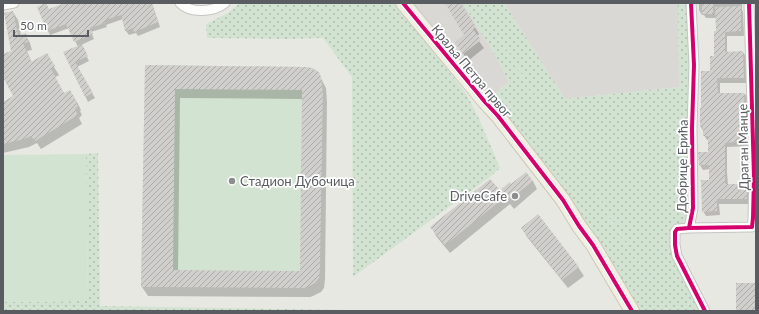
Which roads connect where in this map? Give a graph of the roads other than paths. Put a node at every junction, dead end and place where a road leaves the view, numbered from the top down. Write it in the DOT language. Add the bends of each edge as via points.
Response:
graph roads {
  1 [pos="14,3"];
  2 [pos="180,3"];
  3 [pos="225,3"];
  4 [pos="403,3"];
  5 [pos="691,3"];
  6 [pos="749,3"];
  7 [pos="3,6"];
  8 [pos="689,228"];
  9 [pos="754,228"];
  10 [pos="632,311"];
  11 [pos="705,311"];
  1 -- 7 [label="street"];
  2 -- 3 [label="street" via="194,10 205,11"];
  4 -- 10 [label="main road, Краља Петра првог" via="498,116 563,200"];
  5 -- 8 [label="street, Добрице Ерића" via="694,65 693,208"];
  6 -- 9 [label="street, Драган Манце"];
  8 -- 9 [label="street, Драган Манце"];
  8 -- 11 [label="street, Добрице Ерића" via="675,232 677,256"];
}
